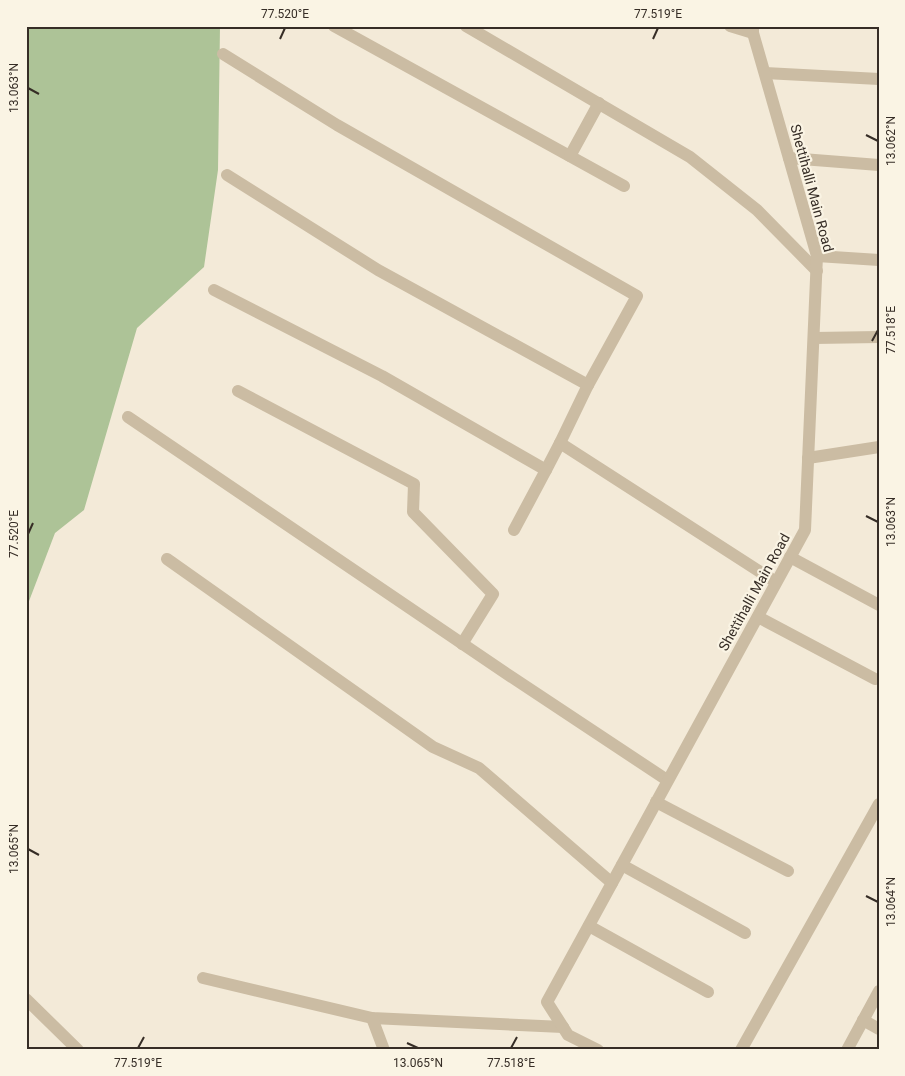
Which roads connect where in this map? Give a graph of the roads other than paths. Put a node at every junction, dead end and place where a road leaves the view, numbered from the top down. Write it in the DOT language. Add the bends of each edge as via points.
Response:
graph roads {
  1 [pos="334,26"];
  2 [pos="466,26"];
  3 [pos="730,26"];
  4 [pos="753,30"];
  5 [pos="223,54"];
  6 [pos="765,73"];
  7 [pos="879,79"];
  8 [pos="599,103"];
  9 [pos="570,156"];
  10 [pos="789,158"];
  11 [pos="879,165"];
  12 [pos="227,174"];
  13 [pos="624,186"];
  14 [pos="817,256"];
  15 [pos="879,260"];
  16 [pos="816,271"];
  17 [pos="214,290"];
  18 [pos="879,337"];
  19 [pos="814,338"];
  20 [pos="588,385"];
  21 [pos="238,391"];
  22 [pos="128,417"];
  23 [pos="560,443"];
  24 [pos="879,447"];
  25 [pos="808,458"];
  26 [pos="546,470"];
  27 [pos="514,530"];
  28 [pos="790,557"];
  29 [pos="167,559"];
  30 [pos="776,582"];
  31 [pos="879,605"];
  32 [pos="758,616"];
  33 [pos="462,644"];
  34 [pos="875,679"];
  35 [pos="667,780"];
  36 [pos="656,802"];
  37 [pos="879,804"];
  38 [pos="622,865"];
  39 [pos="788,871"];
  40 [pos="612,883"];
  41 [pos="588,926"];
  42 [pos="745,933"];
  43 [pos="203,978"];
  44 [pos="879,991"];
  45 [pos="708,992"];
  46 [pos="26,999"];
  47 [pos="372,1018"];
  48 [pos="863,1020"];
  49 [pos="563,1027"];
  50 [pos="879,1029"];
  51 [pos="78,1050"];
  52 [pos="384,1050"];
  53 [pos="598,1050"];
  54 [pos="741,1050"];
  55 [pos="847,1050"];
  1 -- 9 [label="street"];
  2 -- 8 [label="street"];
  3 -- 4 [label="street"];
  4 -- 6 [label="street, Shettihalli Main Road"];
  5 -- 20 [label="street" via="454,194 637,296"];
  6 -- 7 [label="street"];
  6 -- 10 [label="street, Shettihalli Main Road"];
  8 -- 9 [label="street"];
  8 -- 16 [label="street" via="690,157 758,210"];
  9 -- 13 [label="street"];
  10 -- 11 [label="street"];
  10 -- 14 [label="street, Shettihalli Main Road"];
  12 -- 20 [label="street" via="378,270"];
  14 -- 15 [label="street"];
  14 -- 16 [label="street, Shettihalli Main Road"];
  16 -- 19 [label="street, Shettihalli Main Road"];
  17 -- 26 [label="street" via="382,376"];
  18 -- 19 [label="street"];
  19 -- 25 [label="street, Shettihalli Main Road"];
  20 -- 23 [label="street"];
  21 -- 33 [label="street" via="414,484 413,512 493,594"];
  22 -- 33 [label="street"];
  23 -- 26 [label="street"];
  23 -- 30 [label="street"];
  24 -- 25 [label="street"];
  25 -- 28 [label="street, Shettihalli Main Road" via="805,530"];
  26 -- 27 [label="street"];
  28 -- 30 [label="street, Shettihalli Main Road"];
  28 -- 31 [label="street"];
  29 -- 40 [label="street" via="433,747 479,768"];
  30 -- 32 [label="street, Shettihalli Main Road"];
  32 -- 34 [label="street"];
  32 -- 35 [label="street, Shettihalli Main Road"];
  33 -- 35 [label="street"];
  35 -- 36 [label="street, Shettihalli Main Road"];
  36 -- 38 [label="street, Shettihalli Main Road"];
  36 -- 39 [label="street"];
  37 -- 54 [label="street"];
  38 -- 40 [label="street, Shettihalli Main Road"];
  38 -- 42 [label="street"];
  40 -- 41 [label="street, Shettihalli Main Road"];
  41 -- 45 [label="street"];
  41 -- 49 [label="street, Shettihalli Main Road" via="547,1002"];
  43 -- 47 [label="street"];
  44 -- 48 [label="street"];
  46 -- 51 [label="street"];
  47 -- 49 [label="street"];
  47 -- 52 [label="street"];
  48 -- 50 [label="street"];
  48 -- 55 [label="street"];
  49 -- 53 [label="street, Shettihalli Main Road" via="568,1035"];
}
